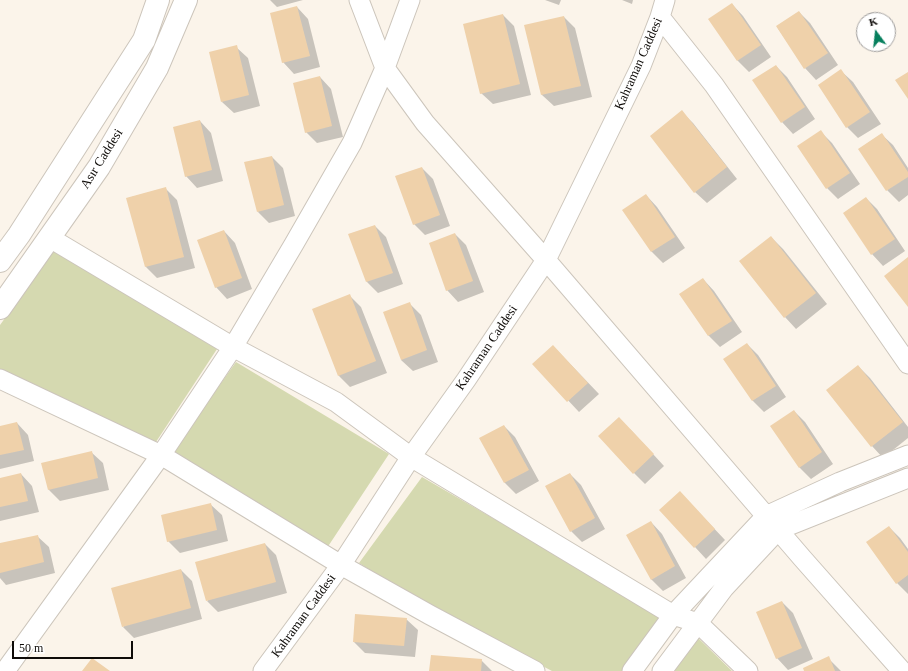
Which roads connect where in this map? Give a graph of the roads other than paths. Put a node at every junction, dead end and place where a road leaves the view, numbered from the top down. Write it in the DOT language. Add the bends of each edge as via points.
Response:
graph roads {
  1 [pos="158,0"];
  2 [pos="186,0"];
  3 [pos="359,0"];
  4 [pos="410,0"];
  5 [pos="663,9"];
  6 [pos="385,68"];
  7 [pos="50,238"];
  8 [pos="546,260"];
  9 [pos="0,261"];
  10 [pos="0,308"];
  11 [pos="233,347"];
  12 [pos="908,364"];
  13 [pos="0,379"];
  14 [pos="161,455"];
  15 [pos="908,455"];
  16 [pos="411,456"];
  17 [pos="908,478"];
  18 [pos="766,516"];
  19 [pos="778,530"];
  20 [pos="341,565"];
  21 [pos="672,615"];
  22 [pos="698,623"];
  23 [pos="5,671"];
  24 [pos="263,671"];
  25 [pos="535,671"];
  26 [pos="632,671"];
  27 [pos="662,671"];
  28 [pos="748,671"];
  29 [pos="902,671"];
  1 -- 9 [label="street" via="144,40"];
  2 -- 7 [label="street, Asır Caddesi" via="157,68 99,167"];
  3 -- 6 [label="street"];
  4 -- 6 [label="street"];
  5 -- 8 [label="street, Kahraman Caddesi" via="641,66"];
  5 -- 12 [label="street"];
  6 -- 8 [label="street" via="425,123"];
  6 -- 11 [label="street" via="352,143"];
  7 -- 10 [label="street, Asır Caddesi"];
  7 -- 11 [label="street"];
  8 -- 16 [label="street, Kahraman Caddesi" via="466,380"];
  8 -- 18 [label="street"];
  11 -- 14 [label="street"];
  11 -- 16 [label="street" via="336,402"];
  13 -- 14 [label="street"];
  14 -- 20 [label="street"];
  14 -- 23 [label="street"];
  15 -- 18 [label="street" via="840,482"];
  16 -- 20 [label="street, Kahraman Caddesi"];
  16 -- 21 [label="street"];
  17 -- 19 [label="street"];
  18 -- 19 [label="street"];
  18 -- 21 [label="street"];
  19 -- 22 [label="street" via="724,588"];
  19 -- 29 [label="street"];
  20 -- 24 [label="street, Kahraman Caddesi"];
  20 -- 25 [label="street"];
  21 -- 22 [label="street"];
  21 -- 26 [label="street"];
  22 -- 27 [label="street"];
  22 -- 28 [label="street"];
}
